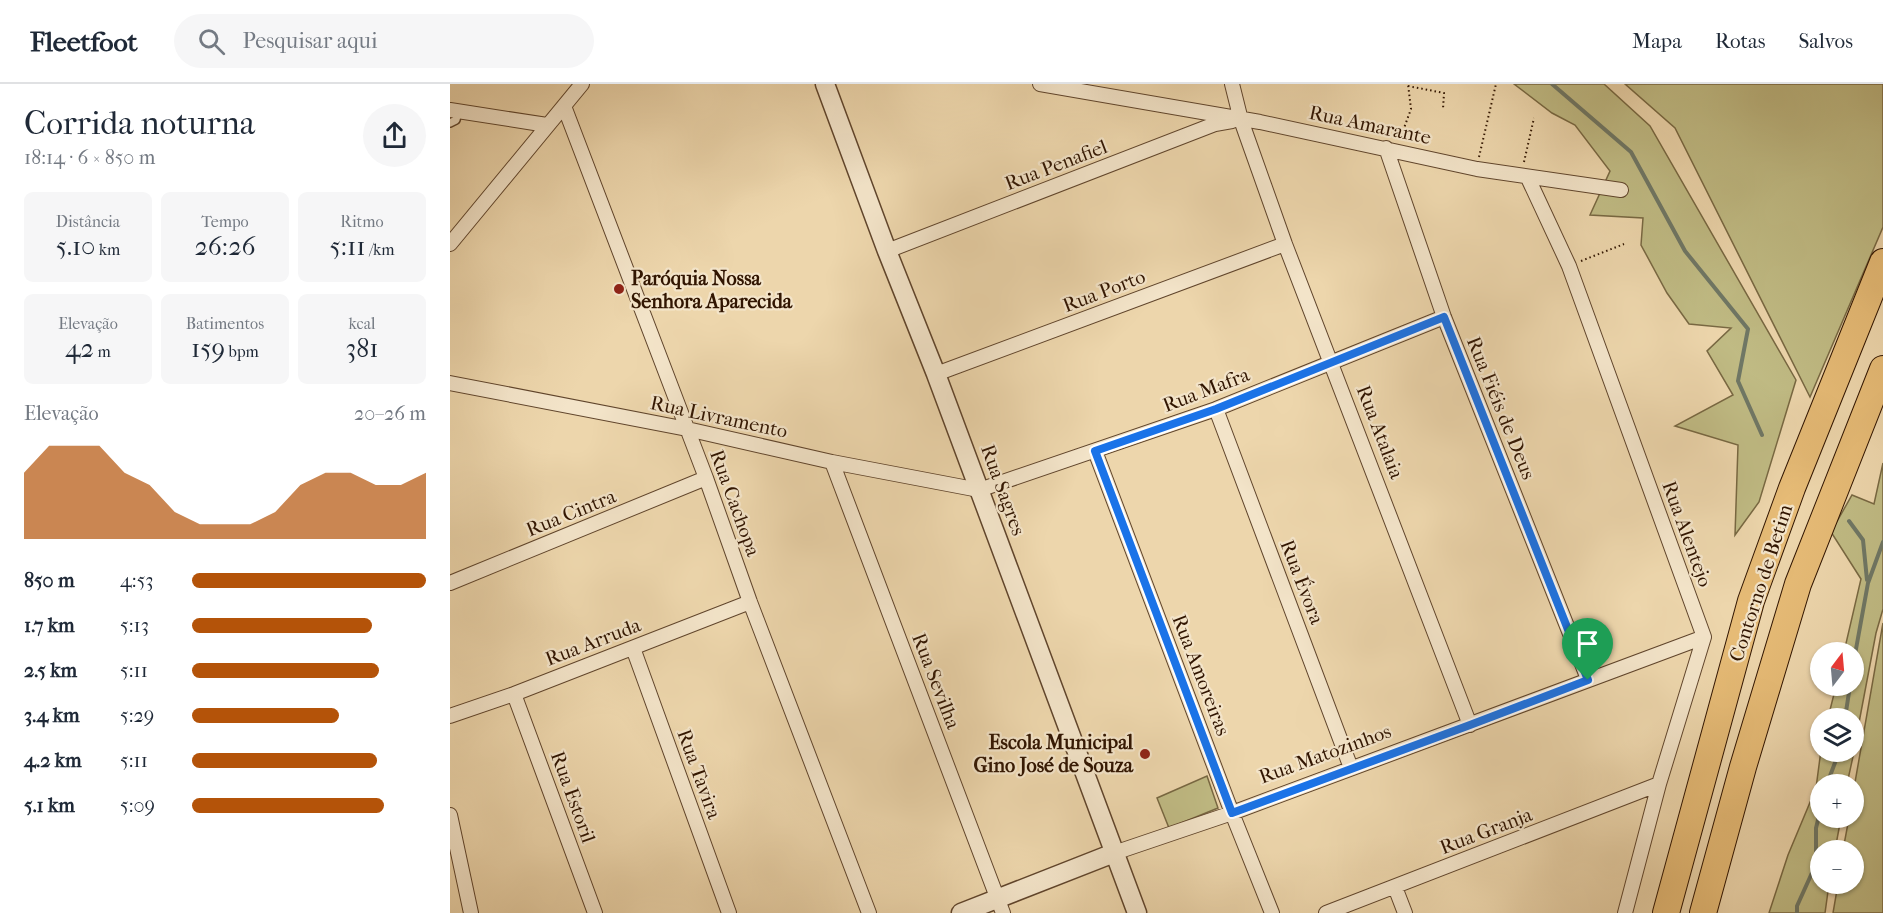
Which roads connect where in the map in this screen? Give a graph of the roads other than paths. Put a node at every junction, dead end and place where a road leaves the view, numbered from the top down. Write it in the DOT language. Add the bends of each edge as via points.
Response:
graph roads {
  1 [pos="582,84"];
  2 [pos="825,84"];
  3 [pos="1040,84"];
  4 [pos="1232,84"];
  5 [pos="564,106"];
  6 [pos="453,115"];
  7 [pos="1242,120"];
  8 [pos="547,124"];
  9 [pos="1391,149"];
  10 [pos="1524,177"];
  11 [pos="1621,190"];
  12 [pos="450,244"];
  13 [pos="1285,244"];
  14 [pos="887,251"];
  15 [pos="1883,262"];
  16 [pos="1444,317"];
  17 [pos="1332,362"];
  18 [pos="1883,369"];
  19 [pos="936,374"];
  20 [pos="450,383"];
  21 [pos="1216,409"];
  22 [pos="687,429"];
  23 [pos="1095,451"];
  24 [pos="832,462"];
  25 [pos="706,478"];
  26 [pos="979,490"];
  27 [pos="450,583"];
  28 [pos="750,602"];
  29 [pos="1704,637"];
  30 [pos="633,648"];
  31 [pos="1588,680"];
  32 [pos="514,694"];
  33 [pos="450,716"];
  34 [pos="1470,725"];
  35 [pos="1351,768"];
  36 [pos="1659,784"];
  37 [pos="1232,813"];
  38 [pos="450,815"];
  39 [pos="1114,853"];
  40 [pos="1395,887"];
  41 [pos="1000,906"];
  42 [pos="471,913"];
  43 [pos="595,913"];
  44 [pos="729,913"];
  45 [pos="869,913"];
  46 [pos="961,913"];
  47 [pos="1137,913"];
  48 [pos="1272,913"];
  49 [pos="1326,913"];
  50 [pos="1405,913"];
  51 [pos="1626,913"];
  52 [pos="1666,913"];
  53 [pos="1703,913"];
  1 -- 5 [label="street"];
  2 -- 14 [label="street, Rua Sagres"];
  3 -- 7 [label="street, Rua Amarante"];
  4 -- 7 [label="street, Rua Atalaia"];
  5 -- 8 [label="street"];
  5 -- 22 [label="street, Rua Cachopa"];
  6 -- 8 [label="street"];
  7 -- 9 [label="street, Rua Amarante"];
  7 -- 13 [label="street, Rua Atalaia"];
  7 -- 14 [label="street, Rua Penafiel" via="1215,124"];
  8 -- 12 [label="street"];
  9 -- 10 [label="street, Rua Amarante"];
  9 -- 16 [label="street, Rua Fiéis de Deus"];
  10 -- 11 [label="street, Rua Amarante"];
  10 -- 29 [label="street, Rua Alentejo" via="1569,266"];
  13 -- 17 [label="street, Rua Atalaia"];
  13 -- 19 [label="street, Rua Porto"];
  14 -- 19 [label="street, Rua Sagres"];
  15 -- 52 [label="highway, Contorno de Betim" via="1751,601"];
  16 -- 17 [label="street, Rua Mafra"];
  16 -- 31 [label="street, Rua Fiéis de Deus"];
  17 -- 21 [label="street, Rua Mafra"];
  17 -- 34 [label="street, Rua Atalaia"];
  18 -- 53 [label="highway, Contorno de Betim" via="1798,584"];
  19 -- 26 [label="street, Rua Sagres"];
  20 -- 22 [label="street, Rua Livramento"];
  21 -- 23 [label="street, Rua Mafra"];
  21 -- 35 [label="street, Rua Évora"];
  22 -- 24 [label="street, Rua Livramento"];
  22 -- 25 [label="street, Rua Cachopa"];
  23 -- 26 [label="street, Rua Mafra"];
  23 -- 37 [label="street, Rua Amoreiras"];
  24 -- 26 [label="street, Rua Livramento"];
  24 -- 41 [label="street, Rua Sevilha"];
  25 -- 27 [label="street, Rua Cintra"];
  25 -- 28 [label="street, Rua Cachopa"];
  26 -- 39 [label="street, Rua Sagres"];
  28 -- 30 [label="street, Rua Arruda"];
  28 -- 45 [label="street, Rua Cachopa"];
  29 -- 31 [label="street, Rua Matozinhos"];
  29 -- 36 [label="street"];
  30 -- 32 [label="street, Rua Arruda"];
  30 -- 44 [label="street, Rua Tavira"];
  31 -- 34 [label="street, Rua Matozinhos"];
  32 -- 33 [label="street, Rua Arruda"];
  32 -- 43 [label="street, Rua Estoril"];
  34 -- 35 [label="street, Rua Matozinhos"];
  35 -- 37 [label="street, Rua Matozinhos"];
  36 -- 40 [label="street, Rua Granja"];
  36 -- 51 [label="street"];
  37 -- 39 [label="street, Rua Matozinhos"];
  37 -- 48 [label="street, Rua Amoreiras"];
  38 -- 42 [label="street"];
  39 -- 41 [label="street, Rua Matozinhos"];
  39 -- 47 [label="street, Rua Sagres"];
  40 -- 49 [label="street, Rua Granja"];
  40 -- 50 [label="street"];
  41 -- 46 [label="street, Rua Matozinhos"];
}
